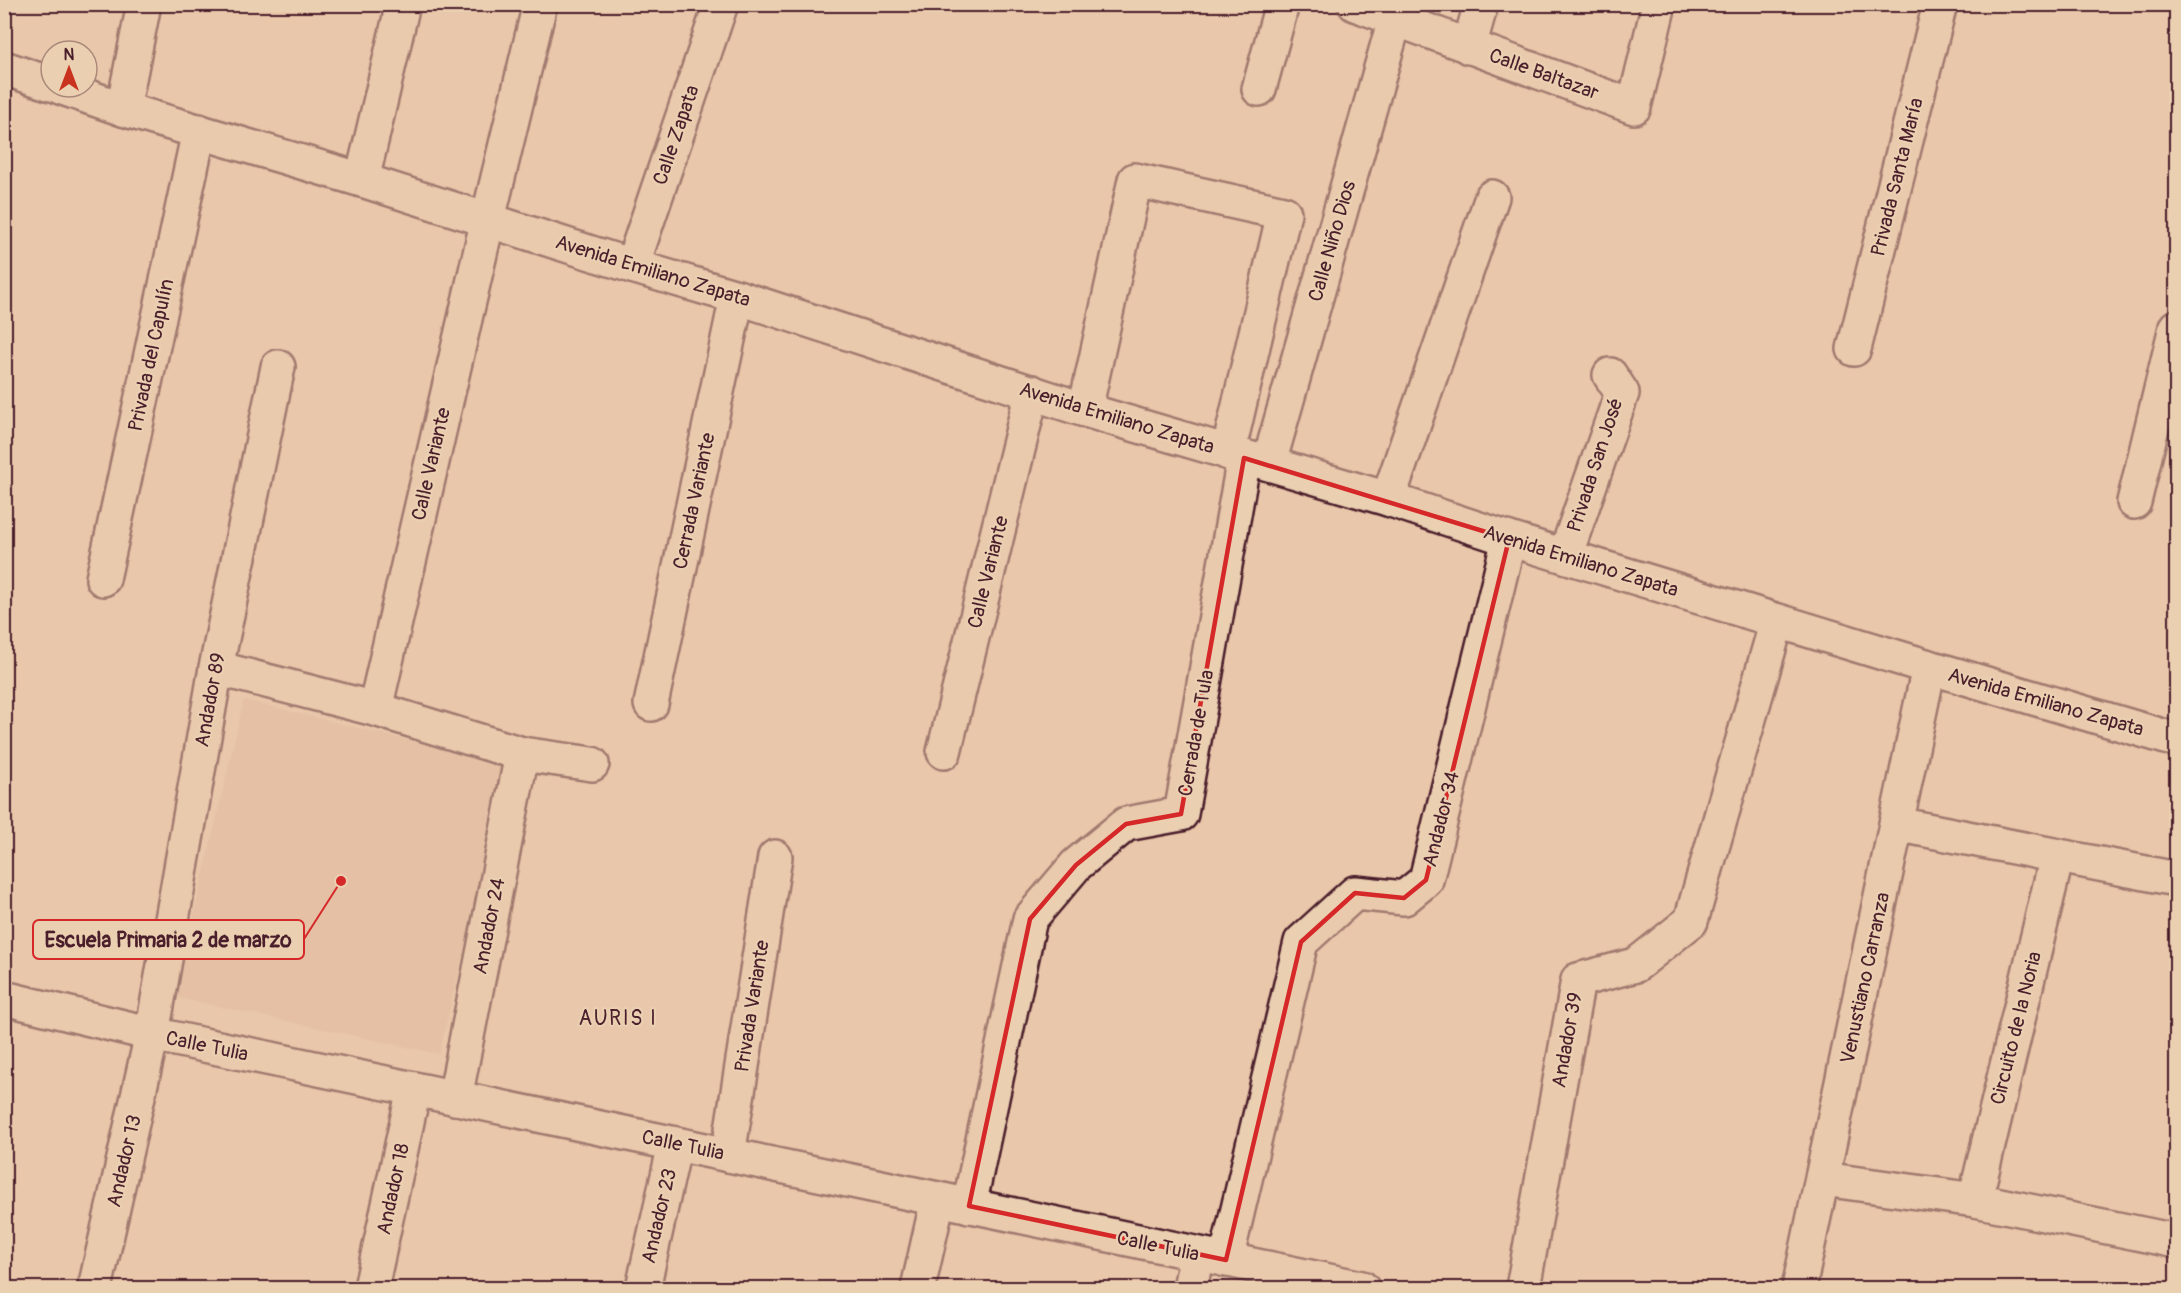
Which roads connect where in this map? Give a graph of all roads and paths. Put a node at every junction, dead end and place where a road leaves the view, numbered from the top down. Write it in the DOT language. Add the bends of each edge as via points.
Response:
graph roads {
  1 [pos="144,4"];
  2 [pos="403,4"];
  3 [pos="540,4"];
  4 [pos="721,4"];
  5 [pos="1282,4"];
  6 [pos="1355,4"];
  7 [pos="1481,4"];
  8 [pos="1659,4"];
  9 [pos="1940,4"];
  10 [pos="1395,19"];
  11 [pos="1469,47"];
  12 [pos="4,68"];
  13 [pos="39,80"];
  14 [pos="1258,89"];
  15 [pos="94,99"];
  16 [pos="123,109"];
  17 [pos="199,131"];
  18 [pos="362,180"];
  19 [pos="1492,196"];
  20 [pos="488,219"];
  21 [pos="632,266"];
  22 [pos="736,297"];
  23 [pos="2176,327"];
  24 [pos="1854,349"];
  25 [pos="278,368"];
  26 [pos="1610,375"];
  27 [pos="1032,392"];
  28 [pos="2167,404"];
  29 [pos="1086,410"];
  30 [pos="1247,458"];
  31 [pos="1388,499"];
  32 [pos="2134,502"];
  33 [pos="1509,539"];
  34 [pos="1564,556"];
  35 [pos="103,579"];
  36 [pos="1777,621"];
  37 [pos="1929,667"];
  38 [pos="216,668"];
  39 [pos="651,704"];
  40 [pos="375,709"];
  41 [pos="2176,740"];
  42 [pos="944,752"];
  43 [pos="522,754"];
  44 [pos="591,764"];
  45 [pos="1896,824"];
  46 [pos="2057,856"];
  47 [pos="775,857"];
  48 [pos="2176,879"];
  49 [pos="4,998"];
  50 [pos="152,1034"];
  51 [pos="414,1089"];
  52 [pos="455,1098"];
  53 [pos="675,1144"];
  54 [pos="729,1155"];
  55 [pos="1823,1179"];
  56 [pos="1975,1200"];
  57 [pos="953,1202"];
  58 [pos="2176,1241"];
  59 [pos="1212,1257"];
  60 [pos="95,1288"];
  61 [pos="371,1288"];
  62 [pos="643,1288"];
  63 [pos="918,1288"];
  64 [pos="1190,1288"];
  65 [pos="1362,1288"];
  66 [pos="1523,1288"];
  67 [pos="1799,1288"];
  1 -- 16 [label="street"];
  2 -- 18 [label="street"];
  3 -- 20 [label="street, Calle Variante"];
  4 -- 21 [label="street, Calle Zapata"];
  5 -- 14 [label="street"];
  6 -- 10 [label="street, Calle Baltazar"];
  7 -- 11 [label="street"];
  8 -- 11 [label="street, Calle Baltazar" via="1634,106"];
  9 -- 24 [label="street, Privada Santa María"];
  10 -- 11 [label="street, Calle Baltazar"];
  10 -- 30 [label="street, Calle Niño Dios"];
  12 -- 13 [label="street"];
  15 -- 16 [label="street, Avenida Emiliano Zapata"];
  16 -- 17 [label="street, Avenida Emiliano Zapata"];
  17 -- 18 [label="street, Avenida Emiliano Zapata"];
  17 -- 35 [label="street, Privada del Capulín"];
  18 -- 20 [label="street, Avenida Emiliano Zapata"];
  19 -- 31 [label="street"];
  20 -- 21 [label="street, Avenida Emiliano Zapata"];
  20 -- 40 [label="street, Calle Variante"];
  21 -- 22 [label="street, Avenida Emiliano Zapata"];
  22 -- 27 [label="street, Avenida Emiliano Zapata"];
  22 -- 39 [label="street, Cerrada Variante"];
  23 -- 28 [label="street"];
  25 -- 38 [label="street, Andador 89"];
  26 -- 34 [label="street, Privada San José" via="1622,393"];
  27 -- 29 [label="street, Avenida Emiliano Zapata"];
  27 -- 42 [label="street, Calle Variante"];
  28 -- 32 [label="street"];
  29 -- 30 [label="street, Avenida Emiliano Zapata"];
  29 -- 30 [label="street" via="1135,180 1284,213"];
  30 -- 31 [label="street, Avenida Emiliano Zapata"];
  30 -- 57 [label="street, Cerrada de Tula" via="1181,814 1126,824 1076,865 1030,919"];
  31 -- 33 [label="street, Avenida Emiliano Zapata"];
  33 -- 34 [label="street, Avenida Emiliano Zapata"];
  33 -- 59 [label="street, Andador 34" via="1426,880 1404,898 1355,894 1301,942"];
  34 -- 36 [label="street, Avenida Emiliano Zapata"];
  36 -- 37 [label="street, Avenida Emiliano Zapata"];
  36 -- 66 [label="street, Andador 39" via="1691,921 1636,965 1578,980"];
  37 -- 41 [label="street, Avenida Emiliano Zapata"];
  37 -- 45 [label="street, Venustiano Carranza"];
  38 -- 40 [label="street"];
  38 -- 50 [label="street, Andador 89"];
  40 -- 43 [label="street"];
  43 -- 44 [label="street"];
  43 -- 52 [label="street, Andador 24"];
  45 -- 46 [label="street"];
  45 -- 55 [label="street, Venustiano Carranza"];
  46 -- 48 [label="street"];
  46 -- 56 [label="street, Circuito de la Noria"];
  47 -- 54 [label="street, Privada Variante"];
  49 -- 50 [label="street, Calle Tulia"];
  50 -- 51 [label="street, Calle Tulia"];
  50 -- 60 [label="street, Andador 13"];
  51 -- 52 [label="street, Calle Tulia"];
  51 -- 61 [label="street, Andador 18"];
  52 -- 53 [label="street, Calle Tulia"];
  53 -- 54 [label="street, Calle Tulia"];
  53 -- 62 [label="street, Andador 23"];
  54 -- 57 [label="street, Calle Tulia"];
  55 -- 56 [label="street"];
  55 -- 67 [label="street, Venustiano Carranza"];
  56 -- 58 [label="street"];
  57 -- 59 [label="street, Calle Tulia"];
  57 -- 63 [label="street"];
  59 -- 64 [label="street, Andador 34"];
  59 -- 65 [label="street, Calle Tulia"];
}
